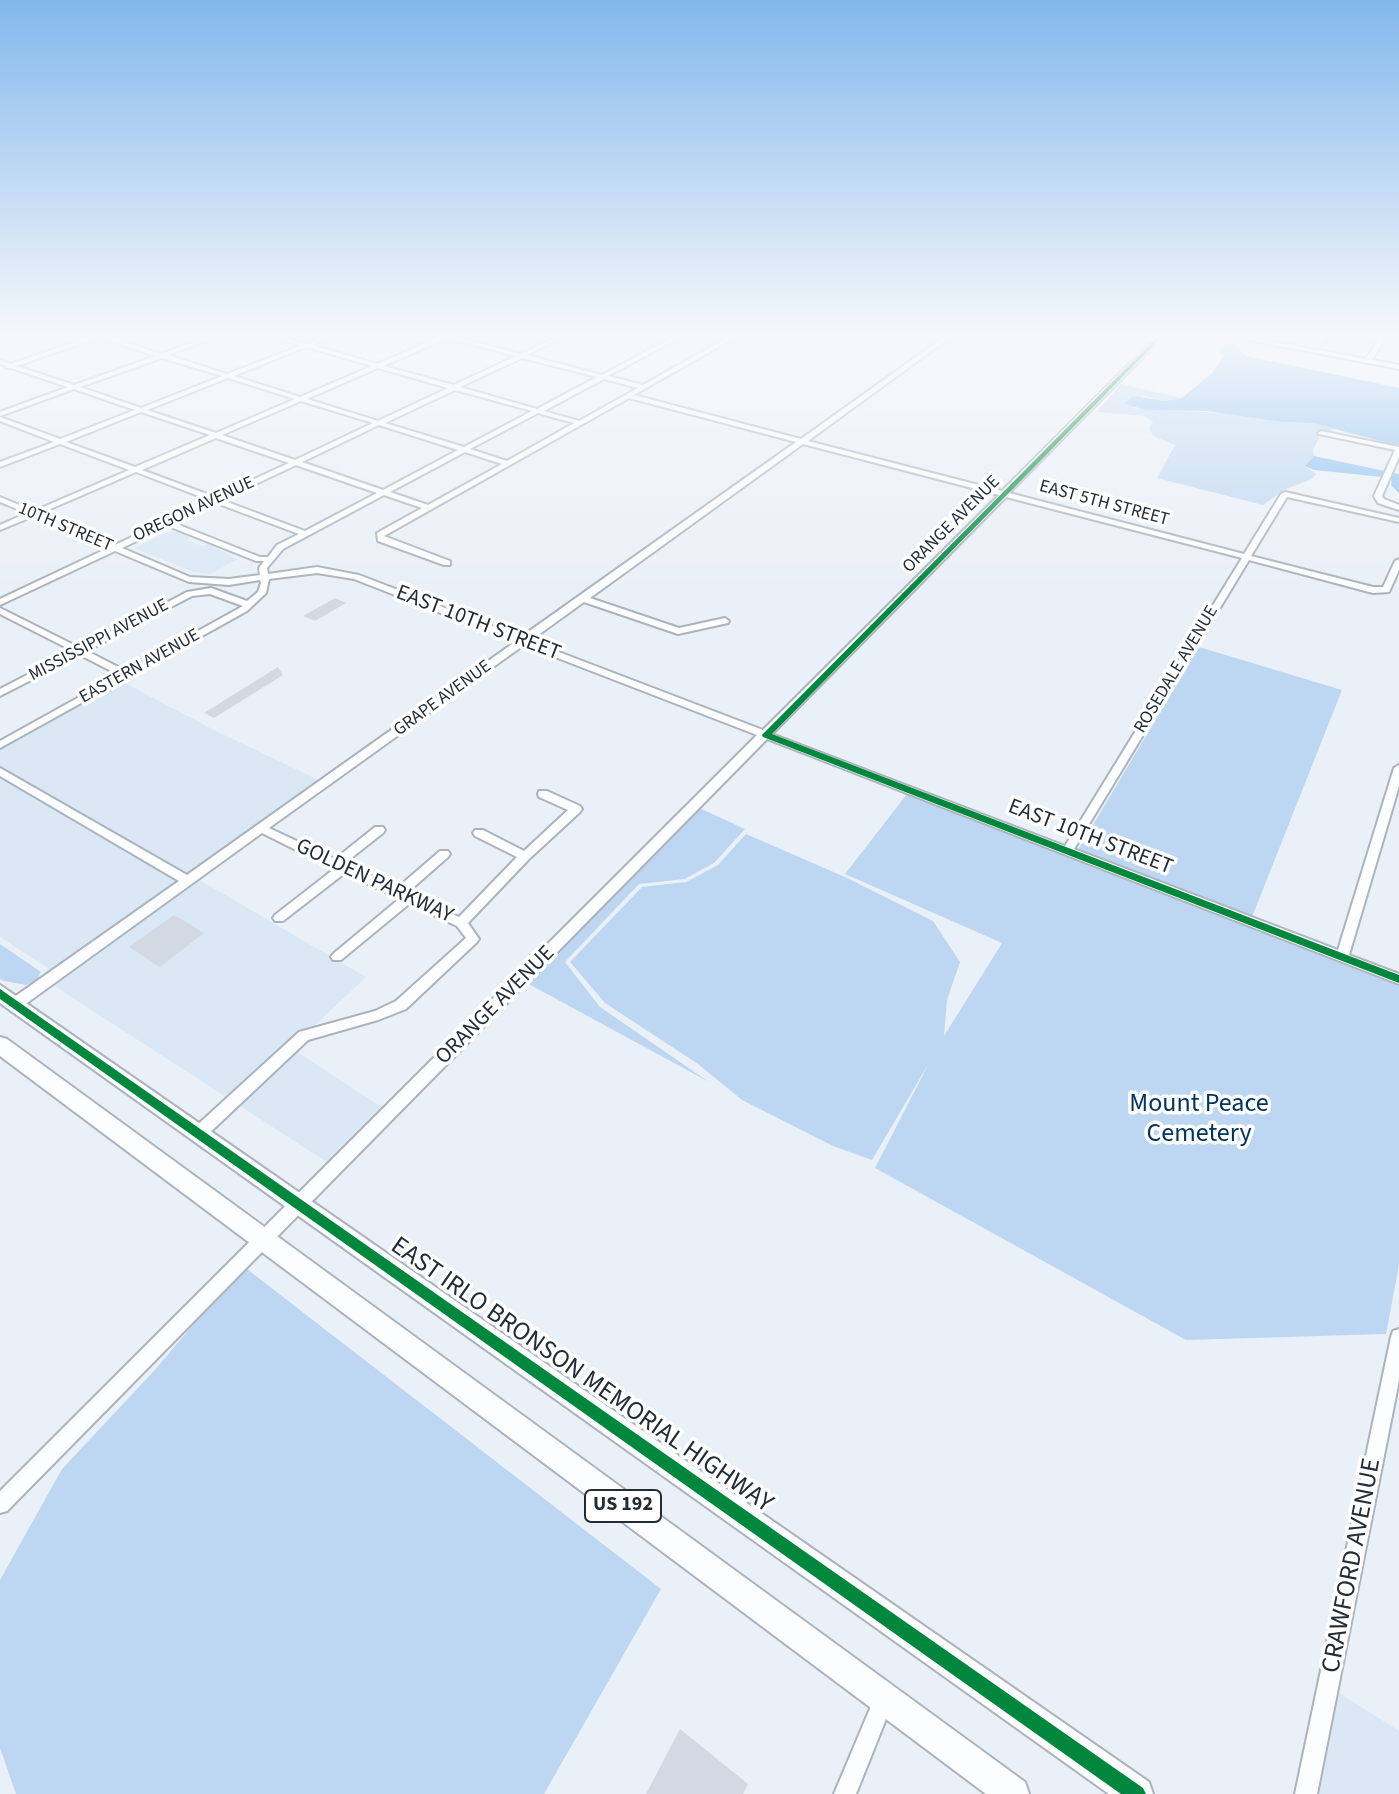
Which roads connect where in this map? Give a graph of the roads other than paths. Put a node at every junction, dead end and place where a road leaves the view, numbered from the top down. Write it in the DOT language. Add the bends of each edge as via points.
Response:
graph roads {
  1 [pos="11,421"];
  2 [pos="114,421"];
  3 [pos="173,421"];
  4 [pos="249,421"];
  5 [pos="372,421"];
  6 [pos="385,421"];
  7 [pos="520,421"];
  8 [pos="572,421"];
  9 [pos="584,421"];
  10 [pos="724,421"];
  11 [pos="831,421"];
  12 [pos="1078,421"];
  13 [pos="380,423"];
  14 [pos="580,423"];
  15 [pos="1321,433"];
  16 [pos="215,435"];
  17 [pos="803,441"];
  18 [pos="60,442"];
  19 [pos="465,449"];
  20 [pos="1399,449"];
  21 [pos="295,463"];
  22 [pos="507,463"];
  23 [pos="0,465"];
  24 [pos="135,469"];
  25 [pos="384,492"];
  26 [pos="1005,495"];
  27 [pos="0,499"];
  28 [pos="217,500"];
  29 [pos="427,507"];
  30 [pos="1399,508"];
  31 [pos="34,514"];
  32 [pos="1399,520"];
  33 [pos="168,523"];
  34 [pos="0,528"];
  35 [pos="306,534"];
  36 [pos="113,548"];
  37 [pos="1245,557"];
  38 [pos="268,559"];
  39 [pos="1399,561"];
  40 [pos="447,563"];
  41 [pos="317,570"];
  42 [pos="265,576"];
  43 [pos="582,598"];
  44 [pos="0,602"];
  45 [pos="249,605"];
  46 [pos="0,611"];
  47 [pos="725,621"];
  48 [pos="522,641"];
  49 [pos="80,652"];
  50 [pos="127,675"];
  51 [pos="0,693"];
  52 [pos="766,735"];
  53 [pos="0,745"];
  54 [pos="1399,768"];
  55 [pos="0,771"];
  56 [pos="543,794"];
  57 [pos="262,829"];
  58 [pos="379,830"];
  59 [pos="479,833"];
  60 [pos="1067,851"];
  61 [pos="444,854"];
  62 [pos="525,856"];
  63 [pos="339,866"];
  64 [pos="188,881"];
  65 [pos="404,895"];
  66 [pos="279,918"];
  67 [pos="461,923"];
  68 [pos="337,957"];
  69 [pos="1342,957"];
  70 [pos="1399,979"];
  71 [pos="5,1001"];
  72 [pos="0,1045"];
  73 [pos="199,1133"];
  74 [pos="299,1204"];
  75 [pos="262,1240"];
  76 [pos="1399,1337"];
  77 [pos="0,1504"];
  78 [pos="884,1699"];
  79 [pos="845,1794"];
  80 [pos="1013,1794"];
  81 [pos="1137,1794"];
  82 [pos="1306,1794"];
  1 -- 18 [label="street"];
  2 -- 18 [label="street"];
  3 -- 16 [label="street"];
  4 -- 16 [label="street"];
  5 -- 13 [label="street"];
  6 -- 13 [label="street, OREGON AVENUE"];
  7 -- 19 [label="street"];
  8 -- 14 [label="street"];
  9 -- 14 [label="street"];
  10 -- 17 [label="street, EAST 5TH STREET"];
  11 -- 17 [label="street, GRAPE AVENUE"];
  12 -- 26 [label="street, ORANGE AVENUE"];
  13 -- 19 [label="street"];
  13 -- 21 [label="street, OREGON AVENUE"];
  14 -- 22 [label="street"];
  15 -- 20 [label="street"];
  16 -- 21 [label="street"];
  16 -- 24 [label="street"];
  17 -- 26 [label="street, EAST 5TH STREET"];
  17 -- 43 [label="street, GRAPE AVENUE"];
  18 -- 23 [label="street"];
  18 -- 24 [label="street"];
  19 -- 22 [label="street"];
  19 -- 25 [label="street"];
  20 -- 30 [label="street" via="1378,496"];
  21 -- 25 [label="street"];
  21 -- 28 [label="street, OREGON AVENUE"];
  22 -- 29 [label="street"];
  24 -- 28 [label="street"];
  24 -- 31 [label="street"];
  25 -- 29 [label="street"];
  25 -- 35 [label="street"];
  26 -- 37 [label="street, EAST 5TH STREET"];
  26 -- 52 [label="street, ORANGE AVENUE"];
  27 -- 31 [label="street, 10TH STREET"];
  28 -- 33 [label="street, OREGON AVENUE"];
  28 -- 35 [label="street"];
  29 -- 40 [label="street" via="384,532 381,539"];
  31 -- 34 [label="street"];
  31 -- 36 [label="street, 10TH STREET"];
  32 -- 37 [label="street, ROSEDALE AVENUE" via="1285,494"];
  33 -- 36 [label="street, OREGON AVENUE"];
  33 -- 38 [label="street"];
  35 -- 38 [label="street"];
  36 -- 42 [label="street, 10TH STREET" via="203,582"];
  36 -- 44 [label="street, OREGON AVENUE"];
  37 -- 39 [label="street, EAST 5TH STREET" via="1373,590 1386,590"];
  37 -- 60 [label="street, ROSEDALE AVENUE"];
  38 -- 42 [label="street"];
  41 -- 42 [label="street, 10TH STREET"];
  41 -- 48 [label="street, EAST 10TH STREET" via="356,577"];
  42 -- 45 [label="street" via="262,593"];
  43 -- 47 [label="street" via="678,631"];
  43 -- 48 [label="street, GRAPE AVENUE"];
  45 -- 49 [label="street, MISSISSIPPI AVENUE" via="218,592 199,591"];
  45 -- 50 [label="street, EASTERN AVENUE"];
  46 -- 49 [label="street"];
  48 -- 52 [label="street, EAST 10TH STREET"];
  48 -- 57 [label="street, GRAPE AVENUE"];
  49 -- 50 [label="street"];
  49 -- 51 [label="street, MISSISSIPPI AVENUE"];
  50 -- 53 [label="street, EASTERN AVENUE"];
  52 -- 60 [label="street, EAST 10TH STREET"];
  52 -- 74 [label="street, ORANGE AVENUE"];
  54 -- 69 [label="street"];
  55 -- 64 [label="street"];
  56 -- 62 [label="street" via="576,809"];
  57 -- 63 [label="street, GOLDEN PARKWAY"];
  57 -- 64 [label="street, GRAPE AVENUE"];
  58 -- 63 [label="street"];
  59 -- 62 [label="street"];
  60 -- 69 [label="street, EAST 10TH STREET"];
  61 -- 65 [label="street"];
  62 -- 67 [label="street"];
  63 -- 65 [label="street, GOLDEN PARKWAY"];
  63 -- 66 [label="street"];
  64 -- 71 [label="street, GRAPE AVENUE"];
  65 -- 67 [label="street, GOLDEN PARKWAY"];
  65 -- 68 [label="street"];
  67 -- 73 [label="street, GOLDEN PARKWAY" via="473,939 401,1005 304,1036"];
  69 -- 70 [label="street, EAST 10TH STREET"];
  71 -- 73 [label="highway, EAST IRLO BRONSON MEMORIAL HIGHWAY / US 192"];
  72 -- 75 [label="highway, US 192"];
  73 -- 74 [label="highway, EAST IRLO BRONSON MEMORIAL HIGHWAY / US 192"];
  74 -- 75 [label="street, ORANGE AVENUE"];
  74 -- 81 [label="highway, EAST IRLO BRONSON MEMORIAL HIGHWAY / US 192"];
  75 -- 77 [label="street, ORANGE AVENUE"];
  75 -- 78 [label="highway, US 192"];
  76 -- 82 [label="street, CRAWFORD AVENUE"];
  78 -- 79 [label="street"];
  78 -- 80 [label="highway, US 192"];
}
